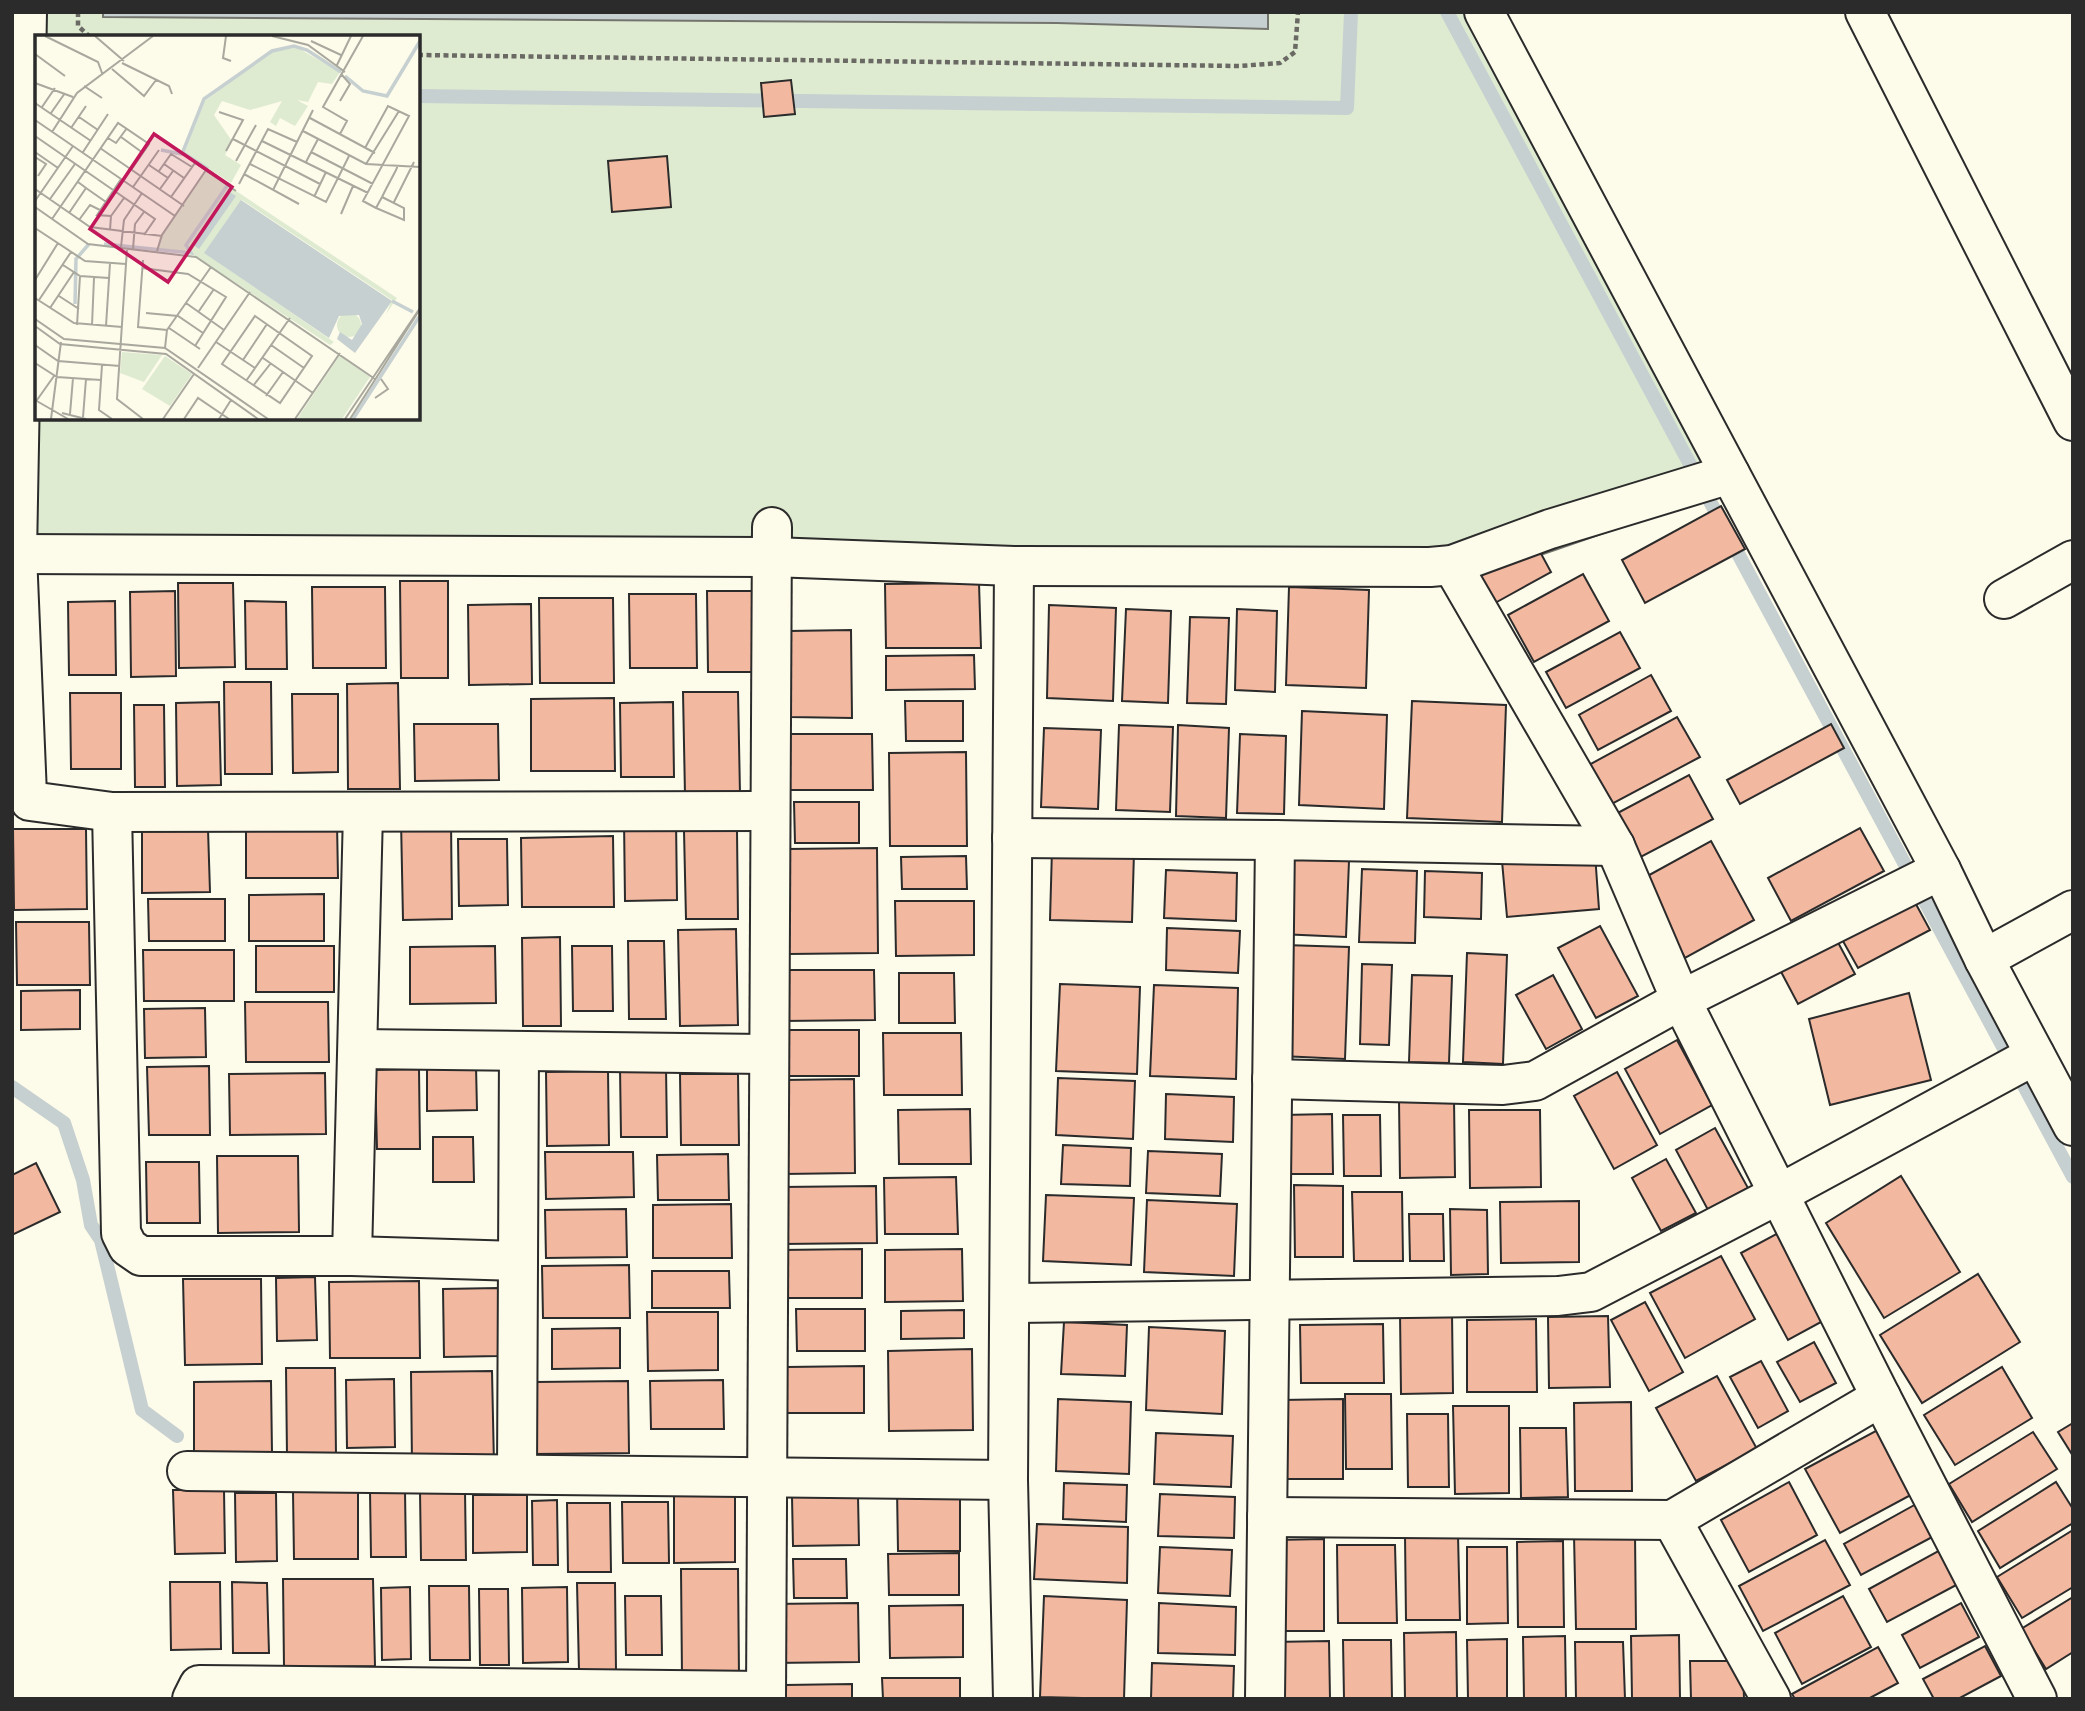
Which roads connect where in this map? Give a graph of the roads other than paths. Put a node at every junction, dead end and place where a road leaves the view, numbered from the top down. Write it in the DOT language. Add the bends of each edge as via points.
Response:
graph roads {
  1 [pos="27,12"];
  2 [pos="1484,12"];
  3 [pos="1865,12"];
  4 [pos="2073,421"];
  5 [pos="1724,476"];
  6 [pos="18,540"];
  7 [pos="771,546"];
  8 [pos="2073,560"];
  9 [pos="1014,565"];
  10 [pos="1452,565"];
  11 [pos="2004,599"];
  12 [pos="770,811"];
  13 [pos="112,812"];
  14 [pos="363,812"];
  15 [pos="1012,838"];
  16 [pos="1275,840"];
  17 [pos="1615,846"];
  18 [pos="1936,872"];
  19 [pos="2073,910"];
  20 [pos="1984,959"];
  21 [pos="1681,1000"];
  22 [pos="358,1049"];
  23 [pos="519,1051"];
  24 [pos="769,1054"];
  25 [pos="2032,1056"];
  26 [pos="1272,1079"];
  27 [pos="2073,1126"];
  28 [pos="1779,1194"];
  29 [pos="352,1256"];
  30 [pos="518,1261"];
  31 [pos="1269,1300"];
  32 [pos="1010,1303"];
  33 [pos="1881,1397"];
  34 [pos="187,1471"];
  35 [pos="517,1474"];
  36 [pos="767,1478"];
  37 [pos="1008,1480"];
  38 [pos="1267,1517"];
  39 [pos="1672,1520"];
  40 [pos="395,1693"];
  41 [pos="766,1695"];
  42 [pos="192,1699"];
  43 [pos="1013,1699"];
  44 [pos="1265,1699"];
  45 [pos="1770,1699"];
  46 [pos="2037,1699"];
  1 -- 6 [label="street"];
  2 -- 5 [label="street"];
  3 -- 4 [label="street"];
  5 -- 10 [label="street" via="1550,528"];
  5 -- 18 [label="street"];
  6 -- 7 [label="street"];
  6 -- 13 [label="street" via="27,795 37,803"];
  7 -- 9 [label="street"];
  7 -- 12 [label="street"];
  8 -- 11 [label="street"];
  9 -- 10 [label="street"];
  9 -- 15 [label="street"];
  10 -- 17 [label="street"];
  12 -- 14 [label="street"];
  12 -- 24 [label="street"];
  13 -- 14 [label="street"];
  13 -- 29 [label="street" via="121,1233 128,1247 141,1256"];
  14 -- 22 [label="street"];
  15 -- 16 [label="street"];
  15 -- 32 [label="street"];
  16 -- 17 [label="street"];
  16 -- 26 [label="street"];
  17 -- 21 [label="street"];
  18 -- 20 [label="street"];
  18 -- 21 [label="street"];
  19 -- 20 [label="street"];
  20 -- 25 [label="street"];
  21 -- 26 [label="street" via="1535,1081 1503,1085"];
  21 -- 28 [label="street"];
  22 -- 23 [label="street"];
  22 -- 29 [label="street"];
  23 -- 24 [label="street"];
  23 -- 30 [label="street"];
  24 -- 36 [label="street"];
  25 -- 27 [label="street"];
  25 -- 28 [label="street"];
  26 -- 31 [label="street"];
  28 -- 31 [label="street" via="1591,1292"];
  28 -- 33 [label="street"];
  29 -- 30 [label="street"];
  30 -- 35 [label="street"];
  31 -- 32 [label="street"];
  31 -- 38 [label="street"];
  32 -- 37 [label="street"];
  33 -- 39 [label="street"];
  33 -- 46 [label="street"];
  34 -- 35 [label="street"];
  35 -- 36 [label="street"];
  36 -- 37 [label="street"];
  36 -- 41 [label="street"];
  37 -- 43 [label="street"];
  38 -- 39 [label="street"];
  38 -- 44 [label="street"];
  39 -- 45 [label="street"];
  40 -- 41 [label="street"];
  40 -- 42 [label="street" via="199,1685"];
}
